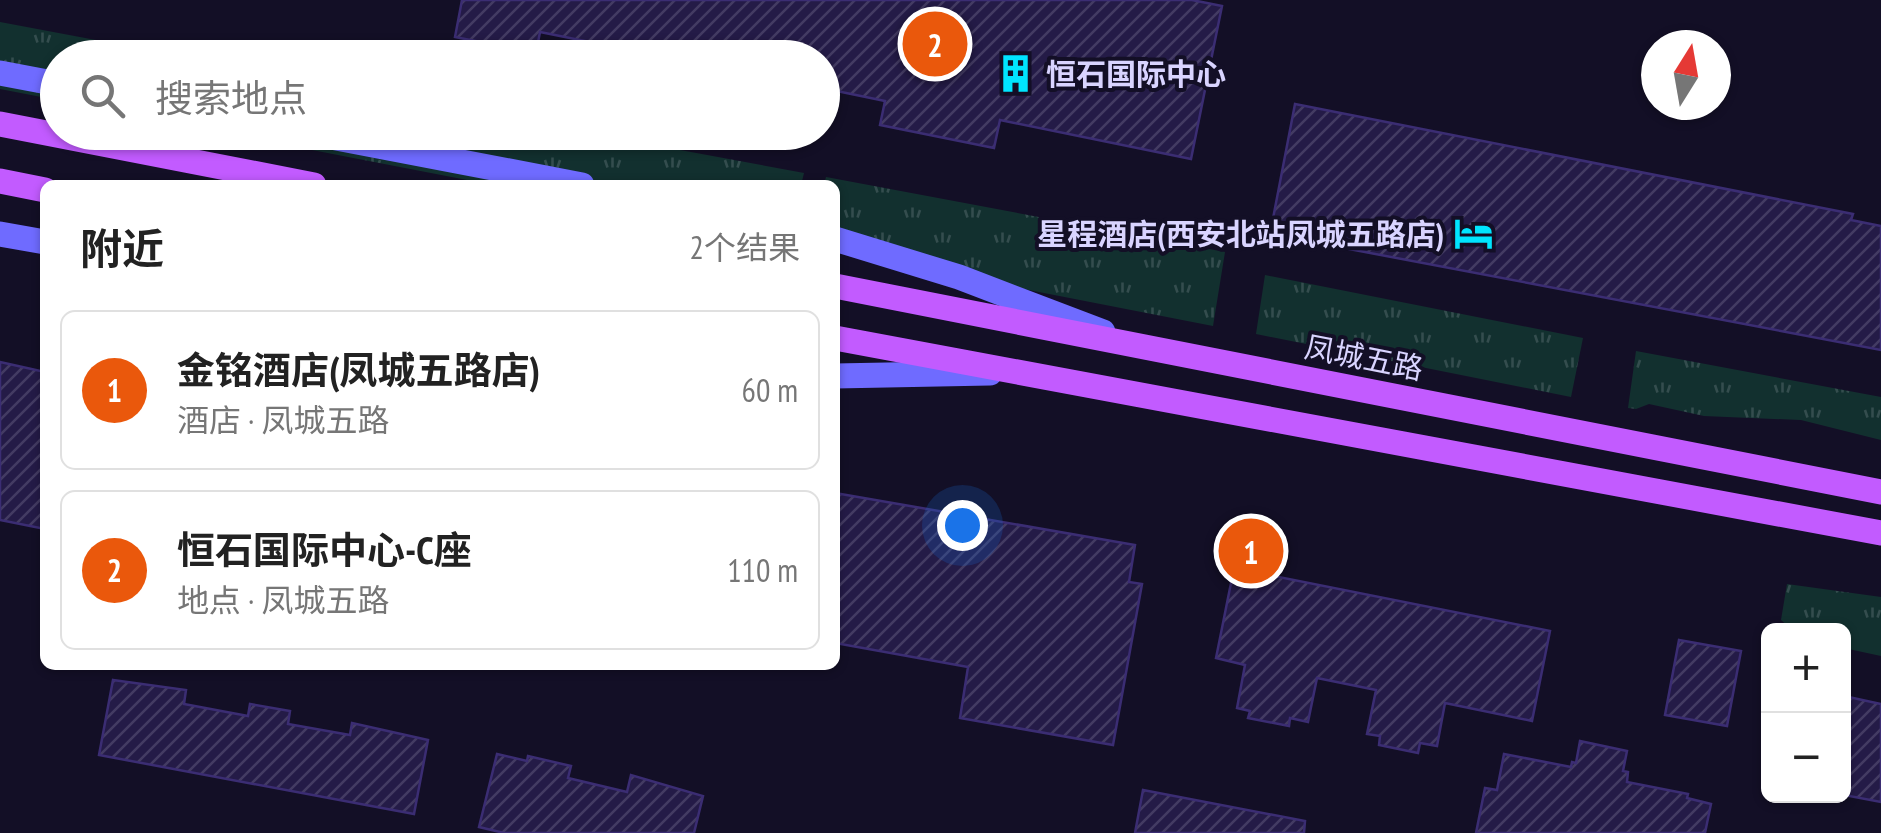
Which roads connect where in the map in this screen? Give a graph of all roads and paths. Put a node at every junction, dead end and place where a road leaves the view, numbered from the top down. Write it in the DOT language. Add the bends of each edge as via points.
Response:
graph roads {
  1 [pos="0,73"];
  2 [pos="40,81"];
  3 [pos="0,124"];
  4 [pos="40,132"];
  5 [pos="134,150"];
  6 [pos="399,150"];
  7 [pos="288,180"];
  8 [pos="556,180"];
  9 [pos="0,182"];
  10 [pos="40,189"];
  11 [pos="0,234"];
  12 [pos="40,241"];
  13 [pos="840,241"];
  14 [pos="840,287"];
  15 [pos="840,339"];
  16 [pos="1141,346"];
  17 [pos="1020,372"];
  18 [pos="840,376"];
  19 [pos="1881,492"];
  20 [pos="1881,533"];
  1 -- 2 [label="main road"];
  3 -- 4 [label="main road"];
  5 -- 7 [label="main road"];
  6 -- 8 [label="main road"];
  9 -- 10 [label="main road"];
  11 -- 12 [label="main road"];
  13 -- 16 [label="main road"];
  14 -- 16 [label="main road, 凤城五路"];
  15 -- 17 [label="main road"];
  16 -- 19 [label="main road, 凤城五路"];
  17 -- 18 [label="main road"];
  17 -- 20 [label="main road"];
}
